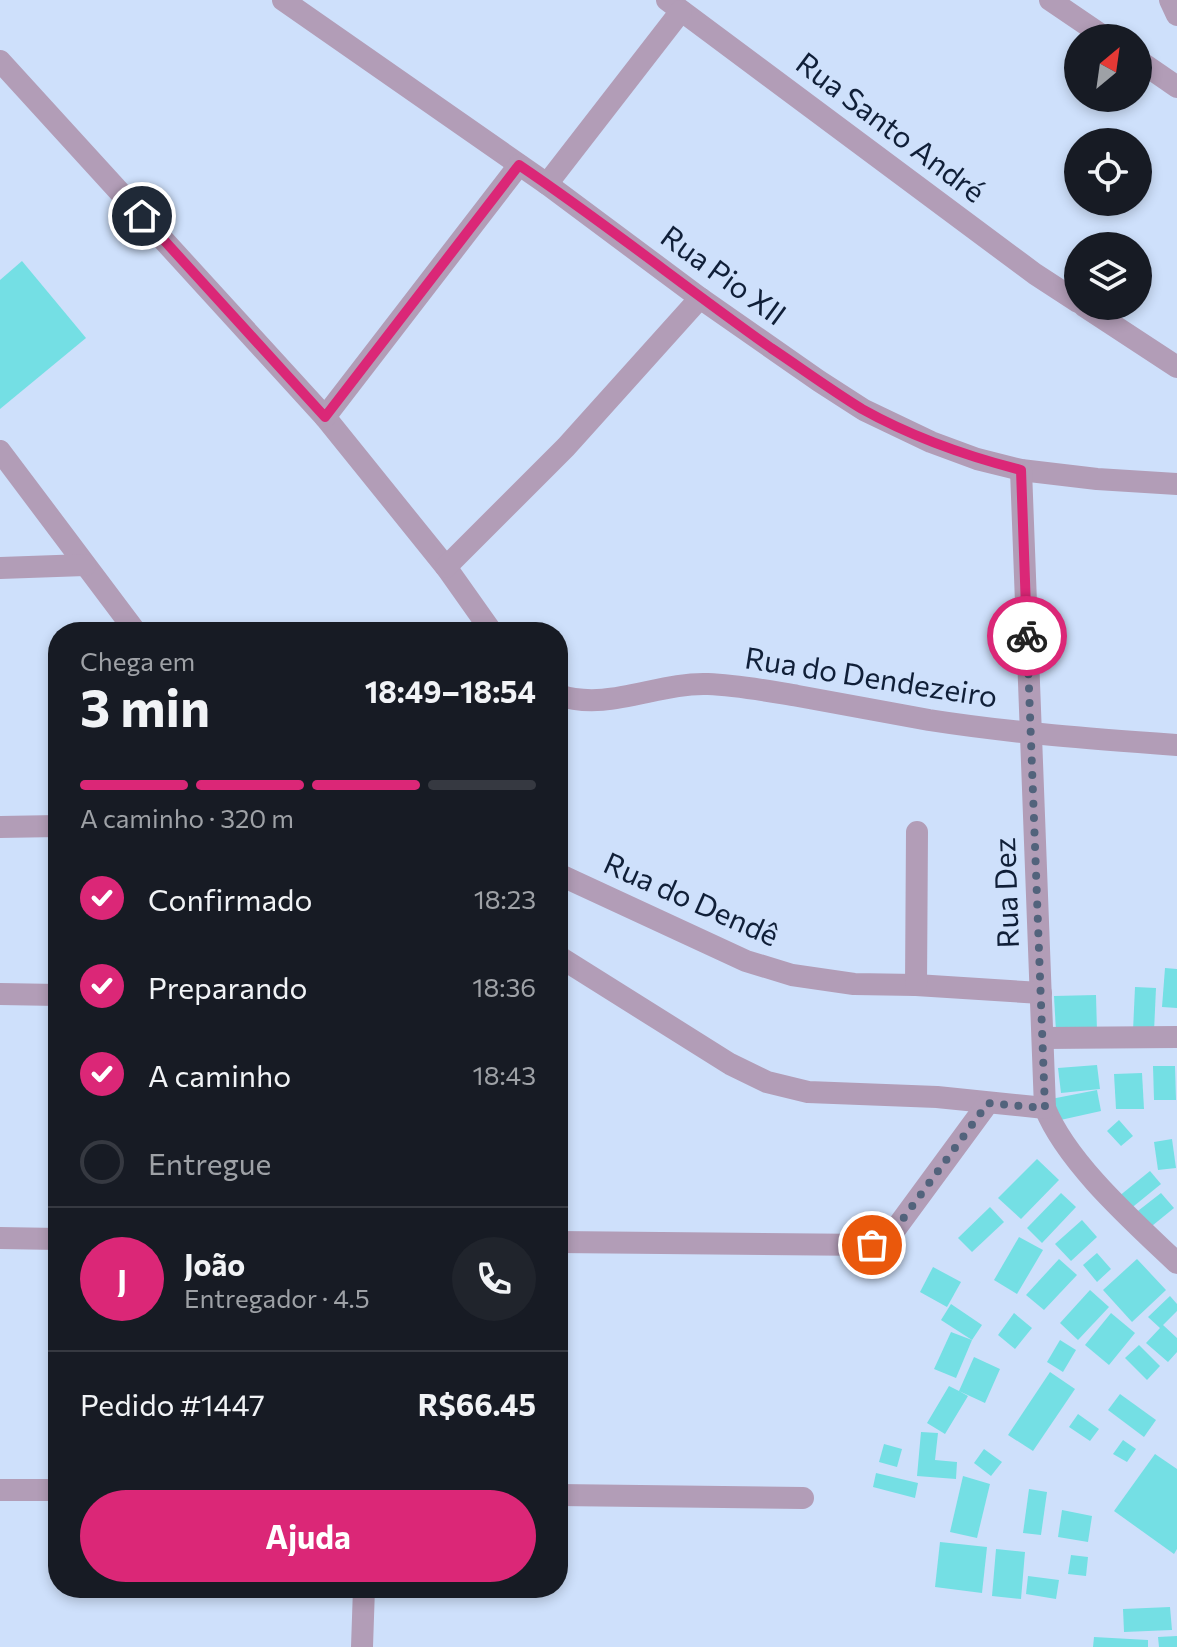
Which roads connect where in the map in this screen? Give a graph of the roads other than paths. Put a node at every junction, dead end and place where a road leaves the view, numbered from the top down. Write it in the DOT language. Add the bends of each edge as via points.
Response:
graph roads {
  1 [pos="283,0"];
  2 [pos="1050,0"];
  3 [pos="1170,0"];
  4 [pos="674,6"];
  5 [pos="1177,15"];
  6 [pos="1085,24"];
  7 [pos="0,61"];
  8 [pos="1152,70"];
  9 [pos="1177,87"];
  10 [pos="519,165"];
  11 [pos="547,184"];
  12 [pos="1064,293"];
  13 [pos="700,298"];
  14 [pos="1105,320"];
  15 [pos="1177,367"];
  16 [pos="325,417"];
  17 [pos="0,451"];
  18 [pos="1021,470"];
  19 [pos="1177,484"];
  20 [pos="85,565"];
  21 [pos="446,567"];
  22 [pos="0,568"];
  23 [pos="128,622"];
  24 [pos="485,622"];
  25 [pos="568,698"];
  26 [pos="1030,734"];
  27 [pos="1177,745"];
  28 [pos="48,826"];
  29 [pos="0,827"];
  30 [pos="917,832"];
  31 [pos="568,879"];
  32 [pos="568,962"];
  33 [pos="916,985"];
  34 [pos="1041,993"];
  35 [pos="0,994"];
  36 [pos="48,995"];
  37 [pos="1177,1037"];
  38 [pos="1043,1038"];
  39 [pos="988,1103"];
  40 [pos="1045,1108"];
  41 [pos="0,1238"];
  42 [pos="48,1239"];
  43 [pos="568,1242"];
  44 [pos="1177,1263"];
  45 [pos="0,1490"];
  46 [pos="48,1490"];
  47 [pos="568,1495"];
  48 [pos="803,1498"];
  49 [pos="364,1598"];
  50 [pos="362,1647"];
  1 -- 10 [label="street, Rua Pio XII"];
  2 -- 6 [label="street"];
  3 -- 5 [label="street"];
  4 -- 11 [label="street"];
  4 -- 12 [label="street, Rua Santo André"];
  7 -- 16 [label="street"];
  8 -- 9 [label="street"];
  10 -- 11 [label="street, Rua Pio XII"];
  10 -- 16 [label="street"];
  11 -- 13 [label="street, Rua Pio XII"];
  13 -- 18 [label="street, Rua Pio XII" via="864,410 931,442"];
  13 -- 21 [label="street" via="566,447"];
  14 -- 15 [label="street"];
  16 -- 21 [label="street"];
  17 -- 20 [label="street"];
  18 -- 19 [label="street, Rua Pio XII"];
  18 -- 26 [label="street, Rua Dez"];
  20 -- 22 [label="street"];
  20 -- 23 [label="street"];
  21 -- 24 [label="street"];
  25 -- 26 [label="street, Rua do Dendezeiro" via="620,698 705,684 738,686"];
  26 -- 27 [label="street, Rua do Dendezeiro"];
  26 -- 34 [label="street, Rua Dez"];
  28 -- 29 [label="street"];
  30 -- 33 [label="street"];
  31 -- 33 [label="street, Rua do Dendê" via="746,961 792,975 854,984"];
  32 -- 39 [label="street" via="767,1082 808,1092"];
  33 -- 34 [label="street, Rua do Dendê"];
  34 -- 38 [label="street, Rua Dez"];
  35 -- 36 [label="street"];
  37 -- 38 [label="street"];
  38 -- 40 [label="street, Rua Dez"];
  39 -- 40 [label="street"];
  39 -- 43 [label="street" via="880,1243"];
  40 -- 44 [label="street, Rua Dez" via="1084,1167"];
  41 -- 42 [label="street"];
  45 -- 46 [label="street"];
  47 -- 48 [label="street"];
  49 -- 50 [label="street"];
}
